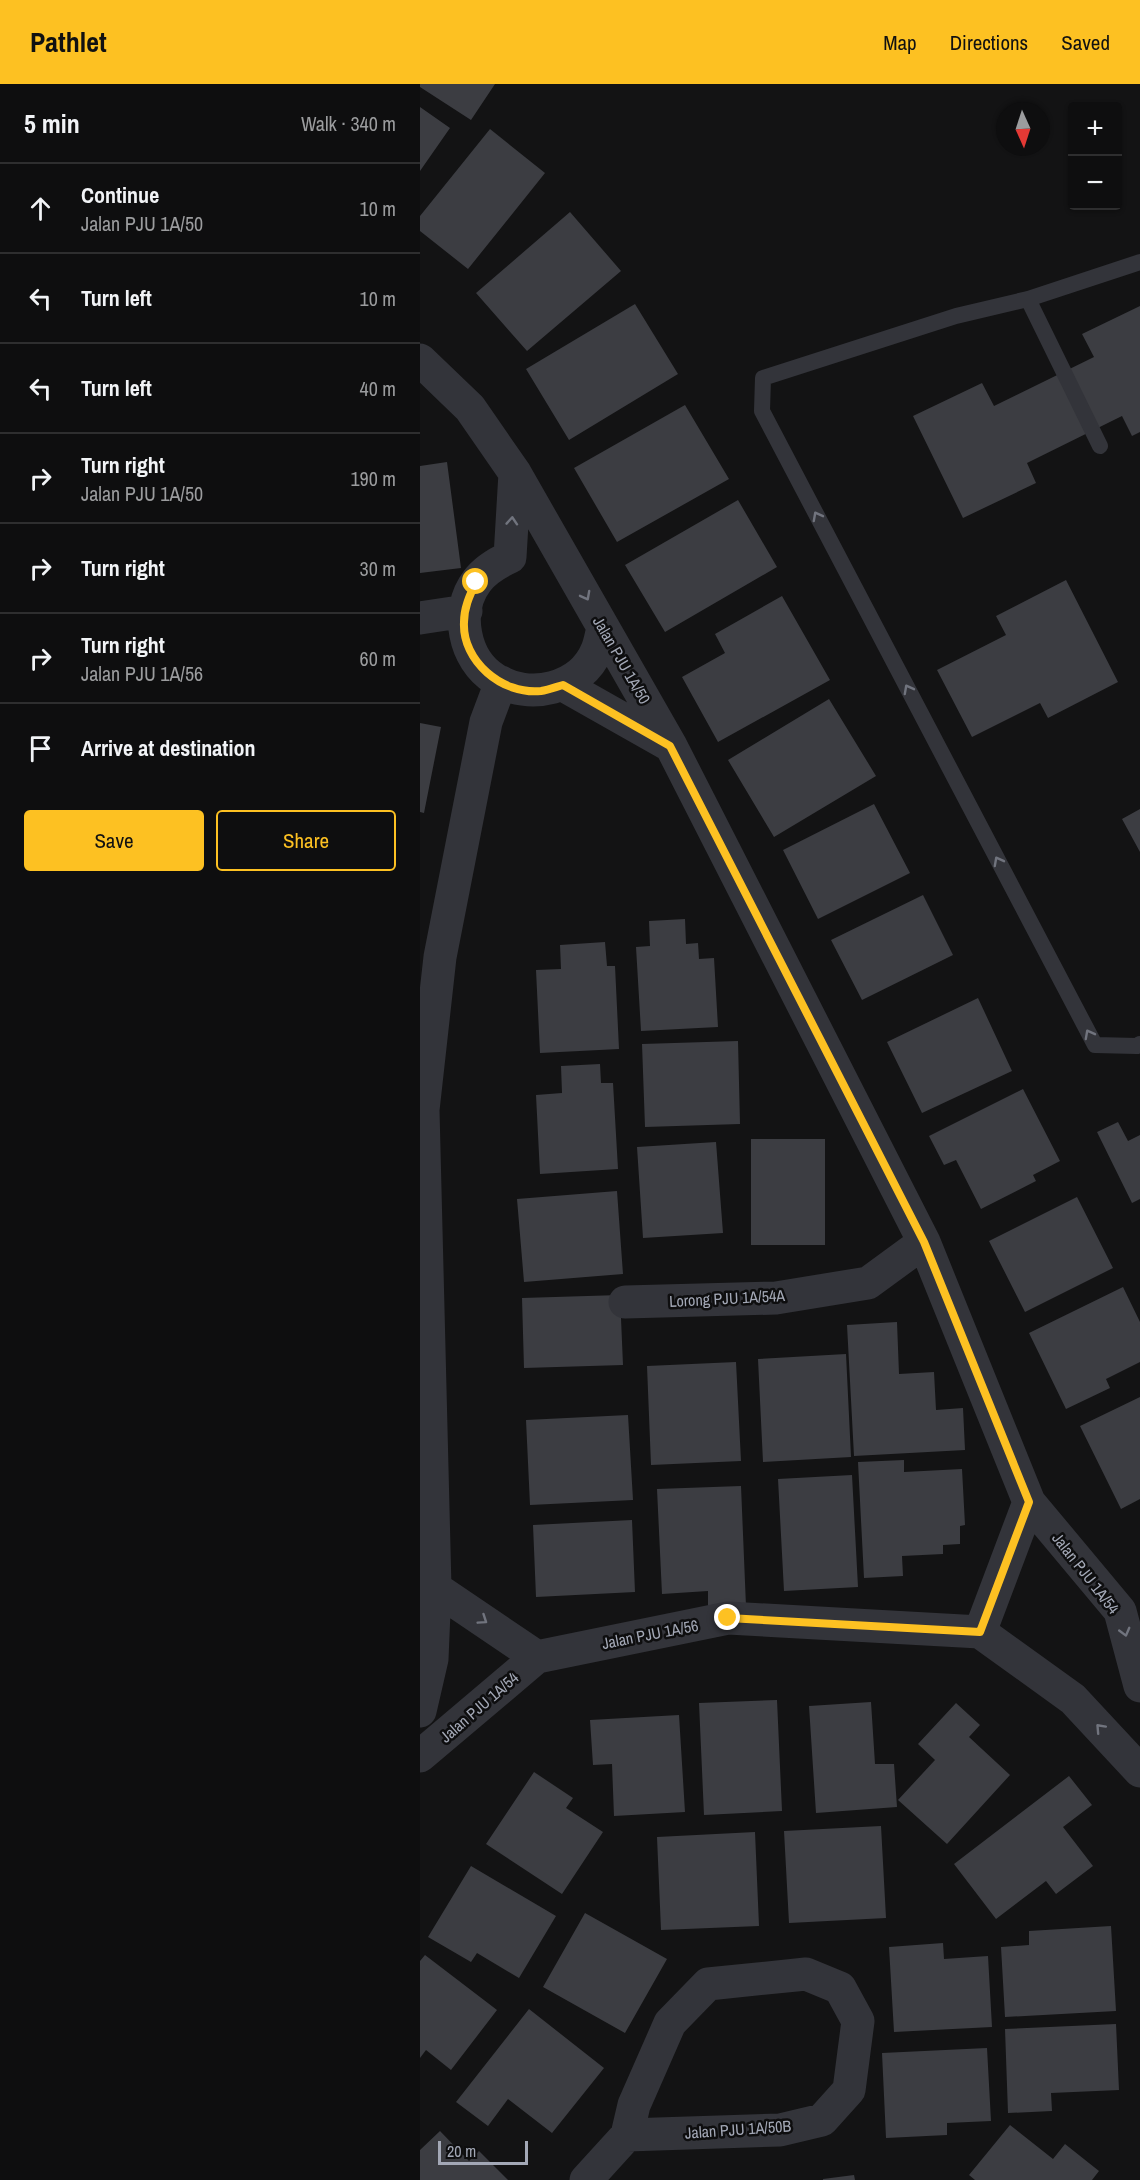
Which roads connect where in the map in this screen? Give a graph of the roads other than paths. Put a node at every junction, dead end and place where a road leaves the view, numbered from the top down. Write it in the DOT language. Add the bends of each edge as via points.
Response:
graph roads {
  1 [pos="1140,262"];
  2 [pos="1028,299"];
  3 [pos="420,360"];
  4 [pos="1100,446"];
  5 [pos="515,473"];
  6 [pos="510,557"];
  7 [pos="567,562"];
  8 [pos="466,610"];
  9 [pos="420,618"];
  10 [pos="603,628"];
  11 [pos="489,672"];
  12 [pos="563,685"];
  13 [pos="670,746"];
  14 [pos="1140,1044"];
  15 [pos="924,1242"];
  16 [pos="625,1302"];
  17 [pos="1029,1502"];
  18 [pos="435,1588"];
  19 [pos="980,1632"];
  20 [pos="537,1656"];
  21 [pos="1140,1686"];
  22 [pos="420,1711"];
  23 [pos="420,1756"];
  24 [pos="1140,1771"];
  25 [pos="627,2135"];
  26 [pos="586,2180"];
  1 -- 2 [label="lane"];
  2 -- 4 [label="lane"];
  14 -- 2 [label="lane, one-way" via="1095,1045 762,411 764,378 956,316"];
  3 -- 5 [label="street, Jalan PJU 1A/50" via="470,408"];
  6 -- 5 [label="street, one-way"];
  5 -- 7 [label="street, Jalan PJU 1A/50"];
  6 -- 7 [label="street" via="531,552"];
  6 -- 8 [label="street" via="476,582"];
  7 -- 10 [label="street, Jalan PJU 1A/50, one-way"];
  8 -- 9 [label="street"];
  8 -- 11 [label="street" via="467,644"];
  10 -- 12 [label="street" via="597,651 583,670"];
  10 -- 13 [label="street, Jalan PJU 1A/50"];
  11 -- 12 [label="street" via="516,689 540,691"];
  11 -- 18 [label="street" via="486,722 441,957 423,1110"];
  12 -- 13 [label="street"];
  13 -- 15 [label="street, Jalan PJU 1A/50"];
  15 -- 16 [label="street, Lorong PJU 1A/54A" via="868,1282 776,1298"];
  15 -- 17 [label="street, Jalan PJU 1A/50"];
  17 -- 19 [label="street"];
  17 -- 21 [label="street, Jalan PJU 1A/54, one-way" via="1120,1611"];
  18 -- 20 [label="street, one-way"];
  18 -- 22 [label="street" via="432,1659"];
  19 -- 20 [label="street, Jalan PJU 1A/56" via="728,1618"];
  24 -- 19 [label="street, one-way" via="1073,1699"];
  20 -- 23 [label="street, Jalan PJU 1A/54"];
  25 -- 25 [label="street, Jalan PJU 1A/50B" via="634,2105 670,2023 708,1984 806,1974 840,1988 858,2021 849,2090 822,2120 780,2130"];
  25 -- 26 [label="street, Jalan PJU 1A/50B"];
}
